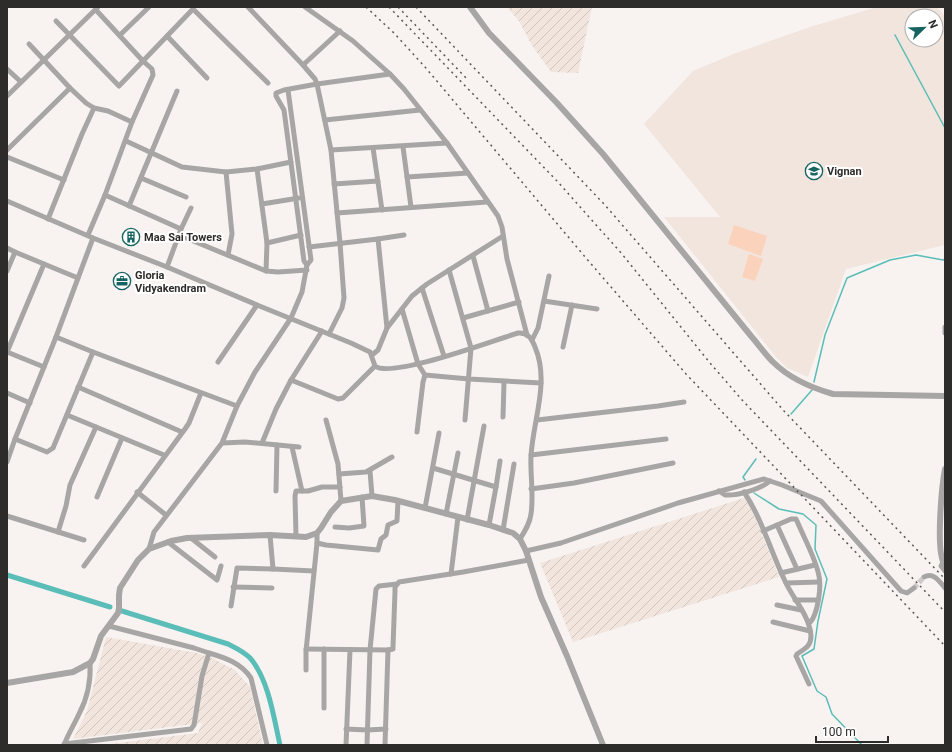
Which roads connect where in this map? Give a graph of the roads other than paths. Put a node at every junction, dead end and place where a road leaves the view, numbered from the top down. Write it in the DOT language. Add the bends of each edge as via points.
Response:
graph roads {
  1 [pos="149,7"];
  2 [pos="248,7"];
  3 [pos="305,7"];
  4 [pos="470,7"];
  5 [pos="97,8"];
  6 [pos="193,8"];
  7 [pos="56,21"];
  8 [pos="340,31"];
  9 [pos="70,35"];
  10 [pos="120,35"];
  11 [pos="167,36"];
  12 [pos="29,44"];
  13 [pos="44,60"];
  14 [pos="143,61"];
  15 [pos="303,65"];
  16 [pos="7,69"];
  17 [pos="390,74"];
  18 [pos="207,78"];
  19 [pos="21,82"];
  20 [pos="268,83"];
  21 [pos="317,84"];
  22 [pos="70,88"];
  23 [pos="288,90"];
  24 [pos="177,91"];
  25 [pos="7,96"];
  26 [pos="94,108"];
  27 [pos="420,110"];
  28 [pos="324,120"];
  29 [pos="132,122"];
  30 [pos="126,141"];
  31 [pos="447,143"];
  32 [pos="403,147"];
  33 [pos="373,148"];
  34 [pos="7,150"];
  35 [pos="331,150"];
  36 [pos="151,152"];
  37 [pos="7,157"];
  38 [pos="291,162"];
  39 [pos="258,168"];
  40 [pos="226,172"];
  41 [pos="468,173"];
  42 [pos="141,178"];
  43 [pos="407,178"];
  44 [pos="64,180"];
  45 [pos="378,181"];
  46 [pos="334,184"];
  47 [pos="105,196"];
  48 [pos="186,197"];
  49 [pos="302,198"];
  50 [pos="296,199"];
  51 [pos="7,201"];
  52 [pos="487,202"];
  53 [pos="262,204"];
  54 [pos="129,206"];
  55 [pos="191,208"];
  56 [pos="411,208"];
  57 [pos="382,210"];
  58 [pos="337,213"];
  59 [pos="48,219"];
  60 [pos="181,229"];
  61 [pos="179,235"];
  62 [pos="301,235"];
  63 [pos="404,235"];
  64 [pos="503,236"];
  65 [pos="90,237"];
  66 [pos="378,239"];
  67 [pos="267,243"];
  68 [pos="340,243"];
  69 [pos="309,247"];
  70 [pos="7,248"];
  71 [pos="15,252"];
  72 [pos="228,255"];
  73 [pos="472,256"];
  74 [pos="44,264"];
  75 [pos="167,266"];
  76 [pos="307,267"];
  77 [pos="449,270"];
  78 [pos="7,271"];
  79 [pos="266,271"];
  80 [pos="549,276"];
  81 [pos="78,278"];
  82 [pos="422,288"];
  83 [pos="544,301"];
  84 [pos="519,302"];
  85 [pos="257,305"];
  86 [pos="572,305"];
  87 [pos="402,309"];
  88 [pos="597,310"];
  89 [pos="488,311"];
  90 [pos="291,318"];
  91 [pos="463,318"];
  92 [pos="945,327"];
  93 [pos="387,328"];
  94 [pos="322,331"];
  95 [pos="945,333"];
  96 [pos="329,334"];
  97 [pos="527,335"];
  98 [pos="56,337"];
  99 [pos="532,340"];
  100 [pos="563,347"];
  101 [pos="471,348"];
  102 [pos="7,352"];
  103 [pos="93,352"];
  104 [pos="372,355"];
  105 [pos="444,356"];
  106 [pos="218,362"];
  107 [pos="418,364"];
  108 [pos="374,366"];
  109 [pos="44,367"];
  110 [pos="425,375"];
  111 [pos="469,379"];
  112 [pos="291,380"];
  113 [pos="504,382"];
  114 [pos="541,384"];
  115 [pos="78,387"];
  116 [pos="7,393"];
  117 [pos="201,393"];
  118 [pos="945,396"];
  119 [pos="684,402"];
  120 [pos="30,403"];
  121 [pos="237,406"];
  122 [pos="67,415"];
  123 [pos="503,417"];
  124 [pos="326,420"];
  125 [pos="465,420"];
  126 [pos="537,420"];
  127 [pos="484,426"];
  128 [pos="96,427"];
  129 [pos="182,432"];
  130 [pos="417,432"];
  131 [pos="439,433"];
  132 [pos="15,438"];
  133 [pos="122,438"];
  134 [pos="666,439"];
  135 [pos="222,443"];
  136 [pos="262,444"];
  137 [pos="277,445"];
  138 [pos="292,446"];
  139 [pos="299,447"];
  140 [pos="458,453"];
  141 [pos="164,455"];
  142 [pos="531,455"];
  143 [pos="392,457"];
  144 [pos="500,461"];
  145 [pos="7,462"];
  146 [pos="673,463"];
  147 [pos="514,464"];
  148 [pos="433,468"];
  149 [pos="945,469"];
  150 [pos="370,471"];
  151 [pos="339,474"];
  152 [pos="453,474"];
  153 [pos="475,481"];
  154 [pos="770,481"];
  155 [pos="340,487"];
  156 [pos="496,487"];
  157 [pos="531,489"];
  158 [pos="276,491"];
  159 [pos="302,491"];
  160 [pos="719,491"];
  161 [pos="137,492"];
  162 [pos="744,492"];
  163 [pos="372,496"];
  164 [pos="97,497"];
  165 [pos="362,497"];
  166 [pos="341,501"];
  167 [pos="398,501"];
  168 [pos="425,508"];
  169 [pos="446,514"];
  170 [pos="166,515"];
  171 [pos="7,516"];
  172 [pos="458,517"];
  173 [pos="467,520"];
  174 [pos="777,525"];
  175 [pos="489,526"];
  176 [pos="335,527"];
  177 [pos="503,530"];
  178 [pos="764,531"];
  179 [pos="58,532"];
  180 [pos="317,533"];
  181 [pos="270,535"];
  182 [pos="296,536"];
  183 [pos="191,538"];
  184 [pos="520,539"];
  185 [pos="84,540"];
  186 [pos="168,542"];
  187 [pos="317,543"];
  188 [pos="149,549"];
  189 [pos="526,552"];
  190 [pos="215,558"];
  191 [pos="529,560"];
  192 [pos="944,564"];
  193 [pos="815,565"];
  194 [pos="84,566"];
  195 [pos="221,566"];
  196 [pos="273,569"];
  197 [pos="797,570"];
  198 [pos="314,571"];
  199 [pos="945,571"];
  200 [pos="781,573"];
  201 [pos="451,574"];
  202 [pos="924,577"];
  203 [pos="819,582"];
  204 [pos="786,583"];
  205 [pos="397,584"];
  206 [pos="234,587"];
  207 [pos="272,588"];
  208 [pos="914,588"];
  209 [pos="945,588"];
  210 [pos="795,600"];
  211 [pos="818,600"];
  212 [pos="776,605"];
  213 [pos="231,606"];
  214 [pos="801,610"];
  215 [pos="773,622"];
  216 [pos="808,623"];
  217 [pos="109,626"];
  218 [pos="810,631"];
  219 [pos="306,649"];
  220 [pos="324,649"];
  221 [pos="350,650"];
  222 [pos="370,650"];
  223 [pos="388,650"];
  224 [pos="209,653"];
  225 [pos="90,663"];
  226 [pos="306,670"];
  227 [pos="7,683"];
  228 [pos="809,684"];
  229 [pos="324,708"];
  230 [pos="346,729"];
  231 [pos="386,729"];
  232 [pos="367,730"];
  233 [pos="64,744"];
  234 [pos="267,745"];
  235 [pos="346,745"];
  236 [pos="367,745"];
  237 [pos="385,745"];
  238 [pos="603,745"];
  1 -- 10 [label="street"];
  2 -- 15 [label="street"];
  3 -- 8 [label="street"];
  4 -- 118 [label="street" via="489,33 599,149 763,351 779,367 793,377 833,394"];
  5 -- 9 [label="street"];
  5 -- 10 [label="street"];
  6 -- 11 [label="street"];
  6 -- 20 [label="street"];
  7 -- 9 [label="street"];
  8 -- 15 [label="street"];
  8 -- 17 [label="street"];
  9 -- 13 [label="street"];
  9 -- 14 [label="street" via="119,86"];
  10 -- 14 [label="street"];
  11 -- 14 [label="street"];
  11 -- 18 [label="street"];
  12 -- 13 [label="street"];
  13 -- 19 [label="street"];
  13 -- 22 [label="street"];
  14 -- 29 [label="street" via="152,69 153,75"];
  15 -- 21 [label="street"];
  16 -- 19 [label="street"];
  17 -- 21 [label="street"];
  17 -- 27 [label="street"];
  19 -- 25 [label="street"];
  21 -- 23 [label="street"];
  21 -- 28 [label="street"];
  22 -- 26 [label="street"];
  22 -- 34 [label="street"];
  23 -- 38 [label="street" via="276,93 276,96 284,110"];
  23 -- 49 [label="street"];
  24 -- 36 [label="street"];
  26 -- 29 [label="street" via="108,111"];
  26 -- 44 [label="street"];
  27 -- 28 [label="street"];
  27 -- 31 [label="street"];
  28 -- 35 [label="street"];
  29 -- 30 [label="street"];
  30 -- 36 [label="street"];
  30 -- 47 [label="street"];
  31 -- 32 [label="street"];
  31 -- 41 [label="street"];
  32 -- 33 [label="street"];
  32 -- 43 [label="street"];
  33 -- 35 [label="street"];
  33 -- 45 [label="street"];
  35 -- 46 [label="street"];
  36 -- 40 [label="street" via="182,167"];
  36 -- 42 [label="street"];
  37 -- 44 [label="street"];
  38 -- 39 [label="street"];
  38 -- 50 [label="street"];
  39 -- 40 [label="street"];
  39 -- 53 [label="street"];
  40 -- 72 [label="street" via="232,234"];
  41 -- 43 [label="street"];
  41 -- 52 [label="street"];
  42 -- 48 [label="street"];
  42 -- 54 [label="street"];
  43 -- 56 [label="street"];
  44 -- 59 [label="street"];
  45 -- 46 [label="street"];
  45 -- 57 [label="street"];
  46 -- 58 [label="street"];
  47 -- 54 [label="street"];
  47 -- 65 [label="street"];
  49 -- 50 [label="street"];
  49 -- 69 [label="street"];
  50 -- 53 [label="street"];
  50 -- 62 [label="street"];
  51 -- 59 [label="street"];
  52 -- 56 [label="street"];
  52 -- 64 [label="street" via="498,216"];
  53 -- 67 [label="street"];
  54 -- 60 [label="street"];
  55 -- 60 [label="street"];
  56 -- 57 [label="street"];
  57 -- 58 [label="street"];
  58 -- 68 [label="street"];
  59 -- 65 [label="street"];
  60 -- 61 [label="street"];
  61 -- 72 [label="street"];
  61 -- 75 [label="street"];
  62 -- 67 [label="street"];
  62 -- 76 [label="street"];
  63 -- 66 [label="street"];
  64 -- 73 [label="street"];
  64 -- 84 [label="street"];
  65 -- 75 [label="street"];
  65 -- 81 [label="street"];
  66 -- 68 [label="street"];
  66 -- 93 [label="street"];
  67 -- 79 [label="street"];
  68 -- 69 [label="street"];
  68 -- 96 [label="street" via="343,304"];
  69 -- 76 [label="street" via="311,260"];
  70 -- 71 [label="street"];
  71 -- 74 [label="street"];
  71 -- 78 [label="street"];
  72 -- 79 [label="street"];
  73 -- 77 [label="street"];
  73 -- 89 [label="street"];
  74 -- 81 [label="street"];
  74 -- 102 [label="street"];
  75 -- 85 [label="street"];
  76 -- 79 [label="street" via="278,272"];
  76 -- 90 [label="street" via="302,292"];
  77 -- 82 [label="street"];
  77 -- 91 [label="street"];
  80 -- 83 [label="street"];
  81 -- 98 [label="street"];
  82 -- 87 [label="street"];
  82 -- 105 [label="street"];
  83 -- 86 [label="street"];
  83 -- 99 [label="street" via="538,328"];
  84 -- 89 [label="street"];
  84 -- 97 [label="street"];
  85 -- 90 [label="street"];
  85 -- 106 [label="street"];
  86 -- 88 [label="street"];
  86 -- 100 [label="street"];
  87 -- 93 [label="street"];
  87 -- 107 [label="street"];
  89 -- 91 [label="street"];
  90 -- 94 [label="street"];
  90 -- 121 [label="street" via="255,372"];
  91 -- 101 [label="street"];
  92 -- 95 [label="street"];
  93 -- 104 [label="street" via="378,350"];
  94 -- 96 [label="street"];
  94 -- 112 [label="street"];
  96 -- 104 [label="street" via="367,350"];
  97 -- 99 [label="street"];
  97 -- 101 [label="street" via="518,333"];
  98 -- 103 [label="street"];
  98 -- 109 [label="street"];
  99 -- 114 [label="street" via="540,363"];
  101 -- 105 [label="street"];
  101 -- 111 [label="street"];
  102 -- 109 [label="street"];
  103 -- 115 [label="street"];
  103 -- 117 [label="street"];
  104 -- 108 [label="street"];
  105 -- 107 [label="street"];
  107 -- 108 [label="street" via="385,370"];
  107 -- 110 [label="street"];
  108 -- 112 [label="street" via="343,398 338,399"];
  109 -- 120 [label="street"];
  110 -- 111 [label="street"];
  110 -- 130 [label="street"];
  111 -- 113 [label="street"];
  111 -- 125 [label="street"];
  112 -- 136 [label="street"];
  113 -- 114 [label="street"];
  113 -- 123 [label="street"];
  114 -- 126 [label="street"];
  115 -- 122 [label="street"];
  115 -- 129 [label="street"];
  116 -- 120 [label="street"];
  117 -- 121 [label="street"];
  117 -- 129 [label="street"];
  119 -- 126 [label="street"];
  120 -- 132 [label="street"];
  121 -- 135 [label="street"];
  122 -- 128 [label="street"];
  122 -- 132 [label="street" via="50,452"];
  124 -- 151 [label="street"];
  126 -- 142 [label="street"];
  127 -- 153 [label="street"];
  128 -- 133 [label="street"];
  128 -- 179 [label="street" via="70,485"];
  129 -- 141 [label="street"];
  131 -- 148 [label="street"];
  132 -- 145 [label="street"];
  133 -- 141 [label="street"];
  133 -- 164 [label="street"];
  134 -- 142 [label="street"];
  135 -- 136 [label="street"];
  135 -- 170 [label="street"];
  136 -- 137 [label="street"];
  137 -- 138 [label="street"];
  137 -- 158 [label="street"];
  138 -- 139 [label="street"];
  138 -- 159 [label="street"];
  140 -- 152 [label="street"];
  141 -- 161 [label="street"];
  142 -- 157 [label="street"];
  143 -- 150 [label="street"];
  144 -- 156 [label="street"];
  146 -- 157 [label="street"];
  147 -- 177 [label="street"];
  148 -- 152 [label="street"];
  148 -- 168 [label="street"];
  149 -- 192 [label="street" via="940,533 940,550"];
  150 -- 151 [label="street"];
  150 -- 163 [label="street"];
  151 -- 155 [label="street"];
  152 -- 153 [label="street"];
  152 -- 169 [label="street"];
  153 -- 156 [label="street"];
  153 -- 173 [label="street"];
  154 -- 160 [label="street" via="758,480"];
  154 -- 162 [label="street" via="764,486"];
  154 -- 208 [label="street" via="821,501 901,591 907,593"];
  155 -- 159 [label="street"];
  155 -- 166 [label="street"];
  156 -- 175 [label="street"];
  157 -- 184 [label="street" via="531,514"];
  159 -- 182 [label="street" via="296,491 295,496"];
  160 -- 162 [label="street" via="725,495"];
  160 -- 189 [label="street"];
  161 -- 170 [label="street"];
  161 -- 194 [label="street"];
  162 -- 178 [label="street"];
  163 -- 165 [label="street"];
  163 -- 167 [label="street"];
  165 -- 166 [label="street"];
  165 -- 176 [label="street" via="364,526"];
  166 -- 180 [label="street"];
  167 -- 168 [label="street"];
  167 -- 187 [label="street" via="397,521 388,524 386,535 381,539 378,550"];
  168 -- 169 [label="street"];
  169 -- 172 [label="street"];
  170 -- 188 [label="street" via="154,532"];
  171 -- 179 [label="street"];
  172 -- 173 [label="street"];
  172 -- 201 [label="street"];
  173 -- 175 [label="street"];
  174 -- 178 [label="street"];
  174 -- 193 [label="street" via="796,519"];
  174 -- 197 [label="street"];
  175 -- 177 [label="street"];
  177 -- 184 [label="street" via="513,533"];
  178 -- 200 [label="street"];
  179 -- 185 [label="street"];
  180 -- 182 [label="street" via="306,537"];
  180 -- 187 [label="street"];
  181 -- 182 [label="street"];
  181 -- 183 [label="street"];
  181 -- 196 [label="street"];
  183 -- 186 [label="street"];
  183 -- 190 [label="street"];
  184 -- 189 [label="street"];
  186 -- 188 [label="street"];
  186 -- 195 [label="street" via="217,580"];
  187 -- 198 [label="street"];
  188 -- 217 [label="street" via="138,560 120,588 120,608"];
  189 -- 191 [label="street"];
  191 -- 201 [label="street"];
  191 -- 238 [label="street" via="541,597"];
  192 -- 199 [label="street" via="941,566"];
  193 -- 197 [label="street"];
  193 -- 203 [label="street"];
  196 -- 198 [label="street"];
  196 -- 206 [label="street" via="237,568"];
  197 -- 200 [label="street"];
  198 -- 219 [label="street"];
  200 -- 204 [label="street"];
  201 -- 205 [label="street" via="402,581"];
  202 -- 209 [label="street" via="932,575"];
  203 -- 204 [label="street"];
  203 -- 211 [label="street"];
  204 -- 210 [label="street"];
  205 -- 222 [label="street" via="379,586 376,589"];
  205 -- 223 [label="street" via="393,649"];
  206 -- 207 [label="street"];
  206 -- 213 [label="street"];
  210 -- 211 [label="street"];
  210 -- 214 [label="street"];
  211 -- 216 [label="street" via="814,618"];
  212 -- 214 [label="street"];
  214 -- 216 [label="street"];
  215 -- 218 [label="street"];
  216 -- 218 [label="street"];
  217 -- 224 [label="street"];
  217 -- 225 [label="street" via="101,636"];
  218 -- 228 [label="street" via="808,647 796,656"];
  219 -- 220 [label="street"];
  219 -- 226 [label="street"];
  220 -- 221 [label="street"];
  220 -- 229 [label="street"];
  221 -- 222 [label="street"];
  221 -- 230 [label="street"];
  222 -- 223 [label="street"];
  222 -- 232 [label="street"];
  223 -- 231 [label="street"];
  224 -- 233 [label="street" via="191,729"];
  224 -- 234 [label="street" via="238,664 251,678"];
  225 -- 227 [label="street" via="73,672"];
  225 -- 233 [label="street" via="91,675 85,699"];
  230 -- 232 [label="street"];
  230 -- 235 [label="street"];
  231 -- 232 [label="street"];
  231 -- 237 [label="street"];
  232 -- 236 [label="street"];
}
